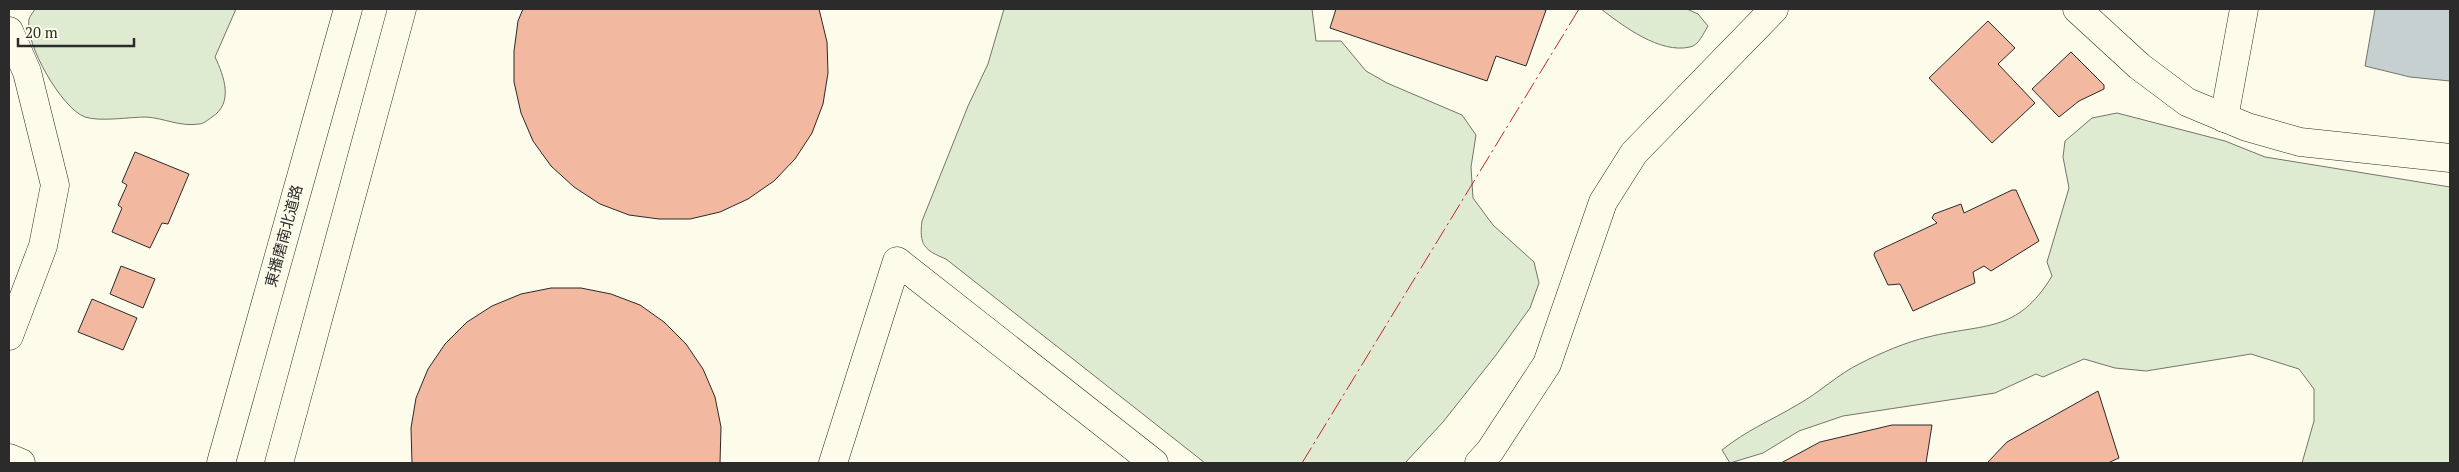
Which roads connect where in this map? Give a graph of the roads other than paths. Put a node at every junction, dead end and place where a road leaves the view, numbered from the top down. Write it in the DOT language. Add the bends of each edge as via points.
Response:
graph roads {
  1 [pos="348,9"];
  2 [pos="402,9"];
  3 [pos="1774,9"];
  4 [pos="2077,9"];
  5 [pos="2244,9"];
  6 [pos="9,31"];
  7 [pos="2224,118"];
  8 [pos="2450,158"];
  9 [pos="9,336"];
  10 [pos="9,458"];
  11 [pos="21,463"];
  12 [pos="221,463"];
  13 [pos="279,463"];
  14 [pos="833,463"];
  15 [pos="1154,463"];
  16 [pos="1479,463"];
  1 -- 12 [label="main road, 東播磨南北道路"];
  2 -- 13 [label="main road"];
  3 -- 16 [label="main road" via="1634,153 1603,202 1548,364 1490,452"];
  4 -- 7 [label="main road" via="2138,66 2187,102"];
  5 -- 7 [label="main road"];
  6 -- 9 [label="main road" via="27,72 55,185 43,246"];
  7 -- 8 [label="main road" via="2300,142"];
  10 -- 11 [label="main road"];
  14 -- 15 [label="main road" via="897,262"];
}
